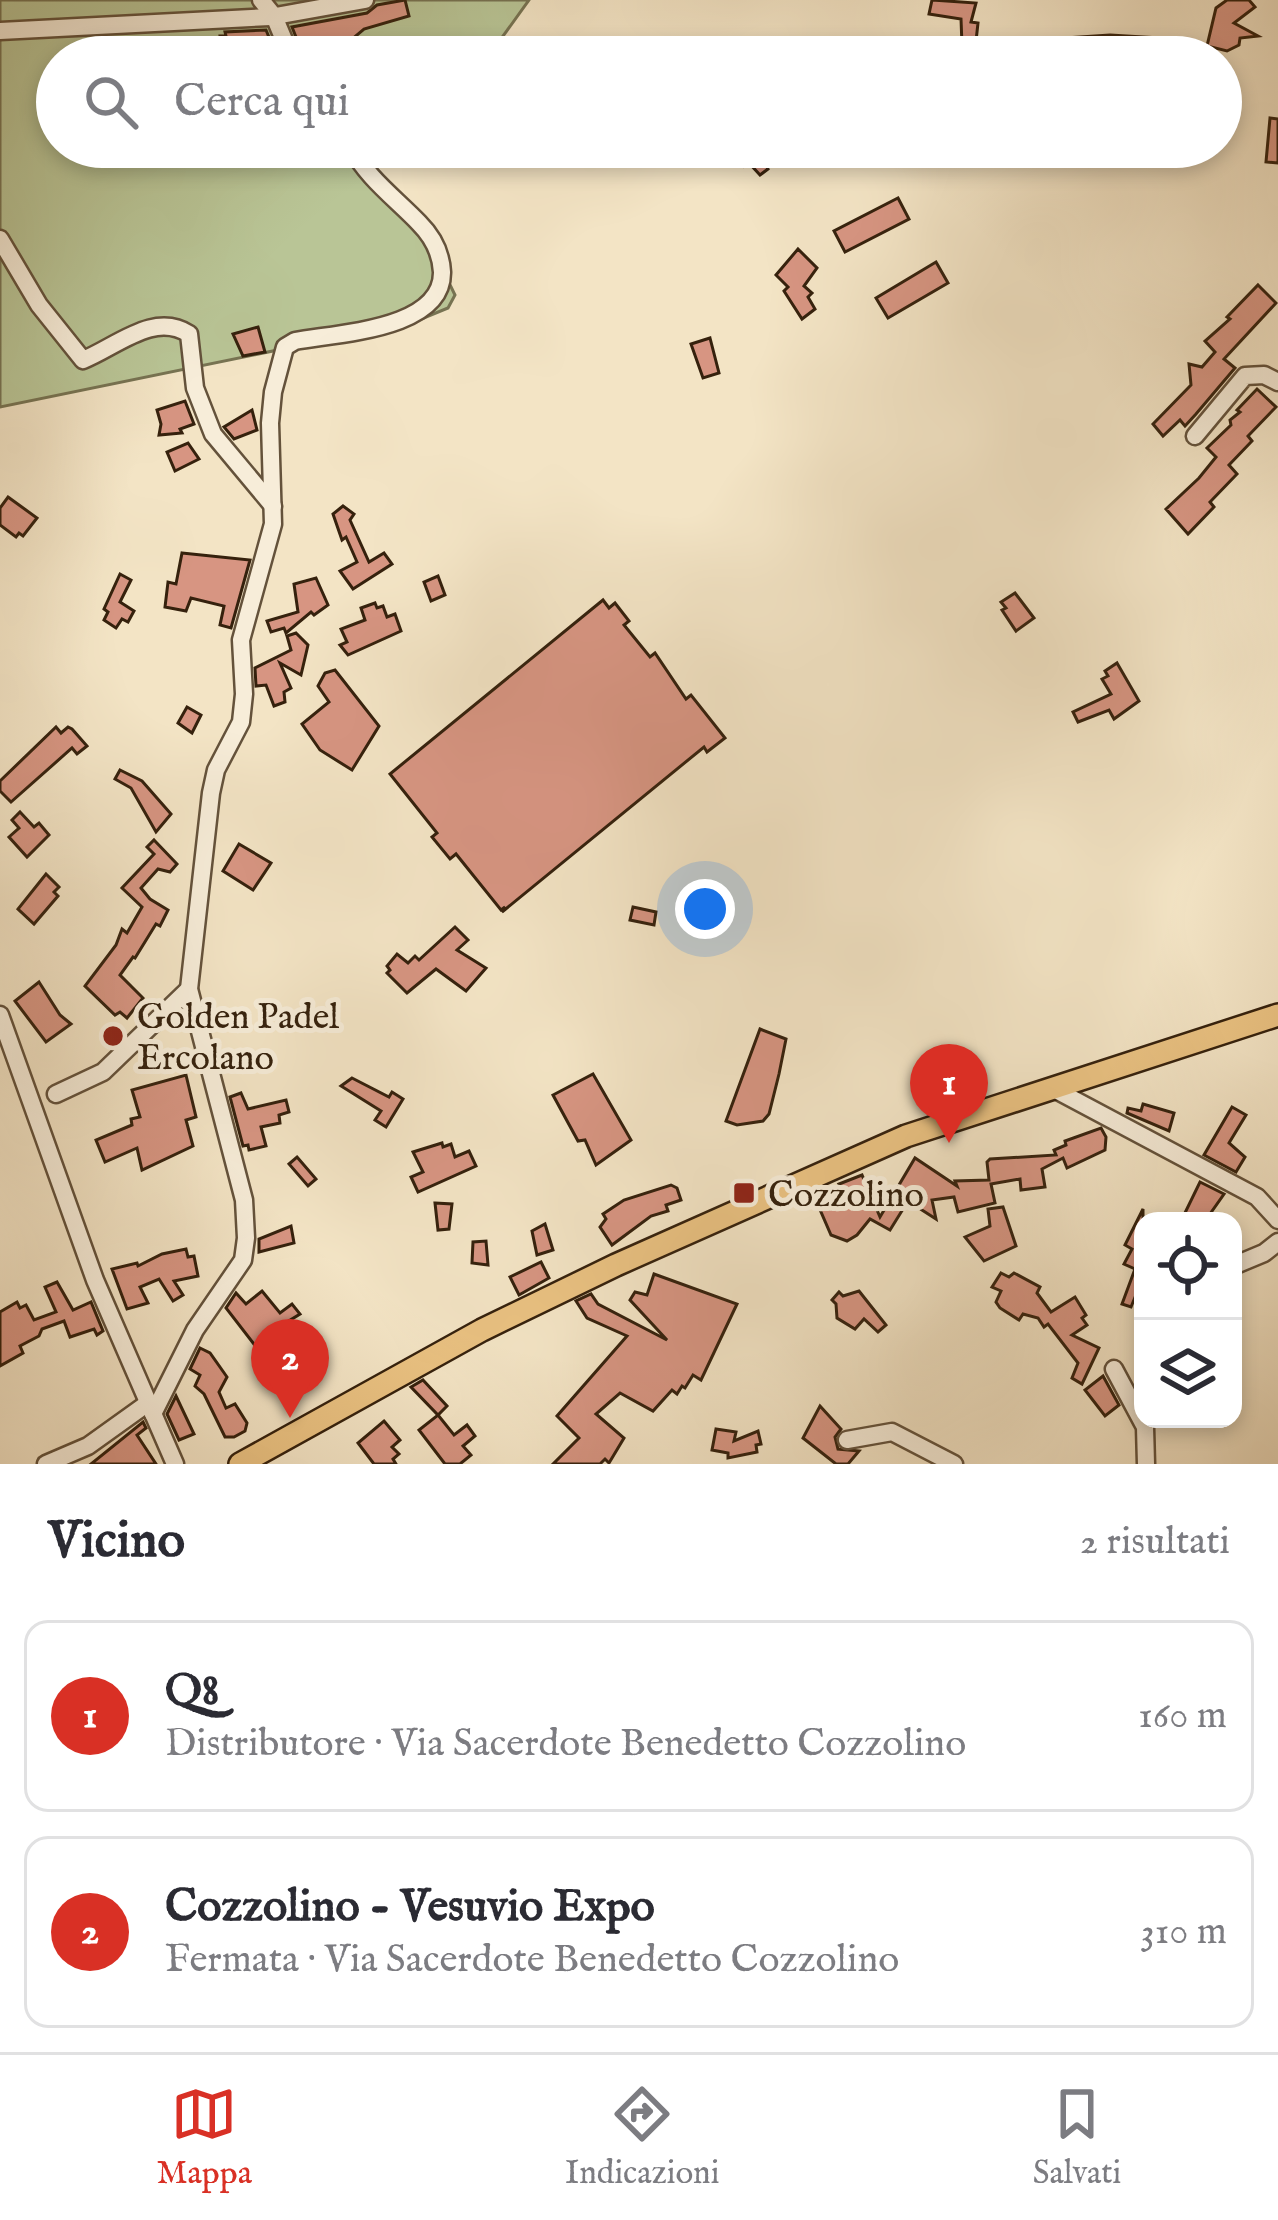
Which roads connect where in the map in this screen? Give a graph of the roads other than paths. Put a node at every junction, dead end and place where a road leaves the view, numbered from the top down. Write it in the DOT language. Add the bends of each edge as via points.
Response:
graph roads {
  1 [pos="261,0"];
  2 [pos="365,0"];
  3 [pos="274,16"];
  4 [pos="0,31"];
  5 [pos="282,36"];
  6 [pos="363,168"];
  7 [pos="0,239"];
  8 [pos="1278,382"];
  9 [pos="1195,436"];
  10 [pos="273,506"];
  11 [pos="189,989"];
  12 [pos="0,1015"];
  13 [pos="1278,1015"];
  14 [pos="1054,1089"];
  15 [pos="56,1094"];
  16 [pos="1278,1195"];
  17 [pos="1257,1197"];
  18 [pos="1278,1220"];
  19 [pos="1278,1242"];
  20 [pos="1242,1262"];
  21 [pos="1114,1369"];
  22 [pos="1134,1398"];
  23 [pos="150,1408"];
  24 [pos="1150,1428"];
  25 [pos="847,1440"];
  26 [pos="46,1464"];
  27 [pos="175,1464"];
  28 [pos="240,1464"];
  29 [pos="954,1464"];
  30 [pos="1146,1464"];
  1 -- 3 [label="street"];
  2 -- 3 [label="street"];
  3 -- 4 [label="street"];
  3 -- 5 [label="street"];
  6 -- 10 [label="street" via="431,238 442,280 432,303 405,319 285,347 270,423"];
  7 -- 10 [label="street" via="82,360 157,326 189,334 195,388 213,434"];
  8 -- 9 [label="street" via="1244,376"];
  10 -- 11 [label="street" via="267,557 241,640 241,722 211,793"];
  11 -- 15 [label="street" via="104,1072"];
  11 -- 23 [label="street" via="244,1200 246,1238 243,1260"];
  12 -- 23 [label="street"];
  13 -- 14 [label="main road"];
  14 -- 17 [label="street"];
  14 -- 28 [label="main road" via="905,1136 616,1265"];
  16 -- 17 [label="street"];
  17 -- 18 [label="street"];
  19 -- 20 [label="street"];
  21 -- 22 [label="street"];
  23 -- 26 [label="street"];
  23 -- 27 [label="street"];
  24 -- 30 [label="street"];
  25 -- 29 [label="street" via="892,1432"];
}
